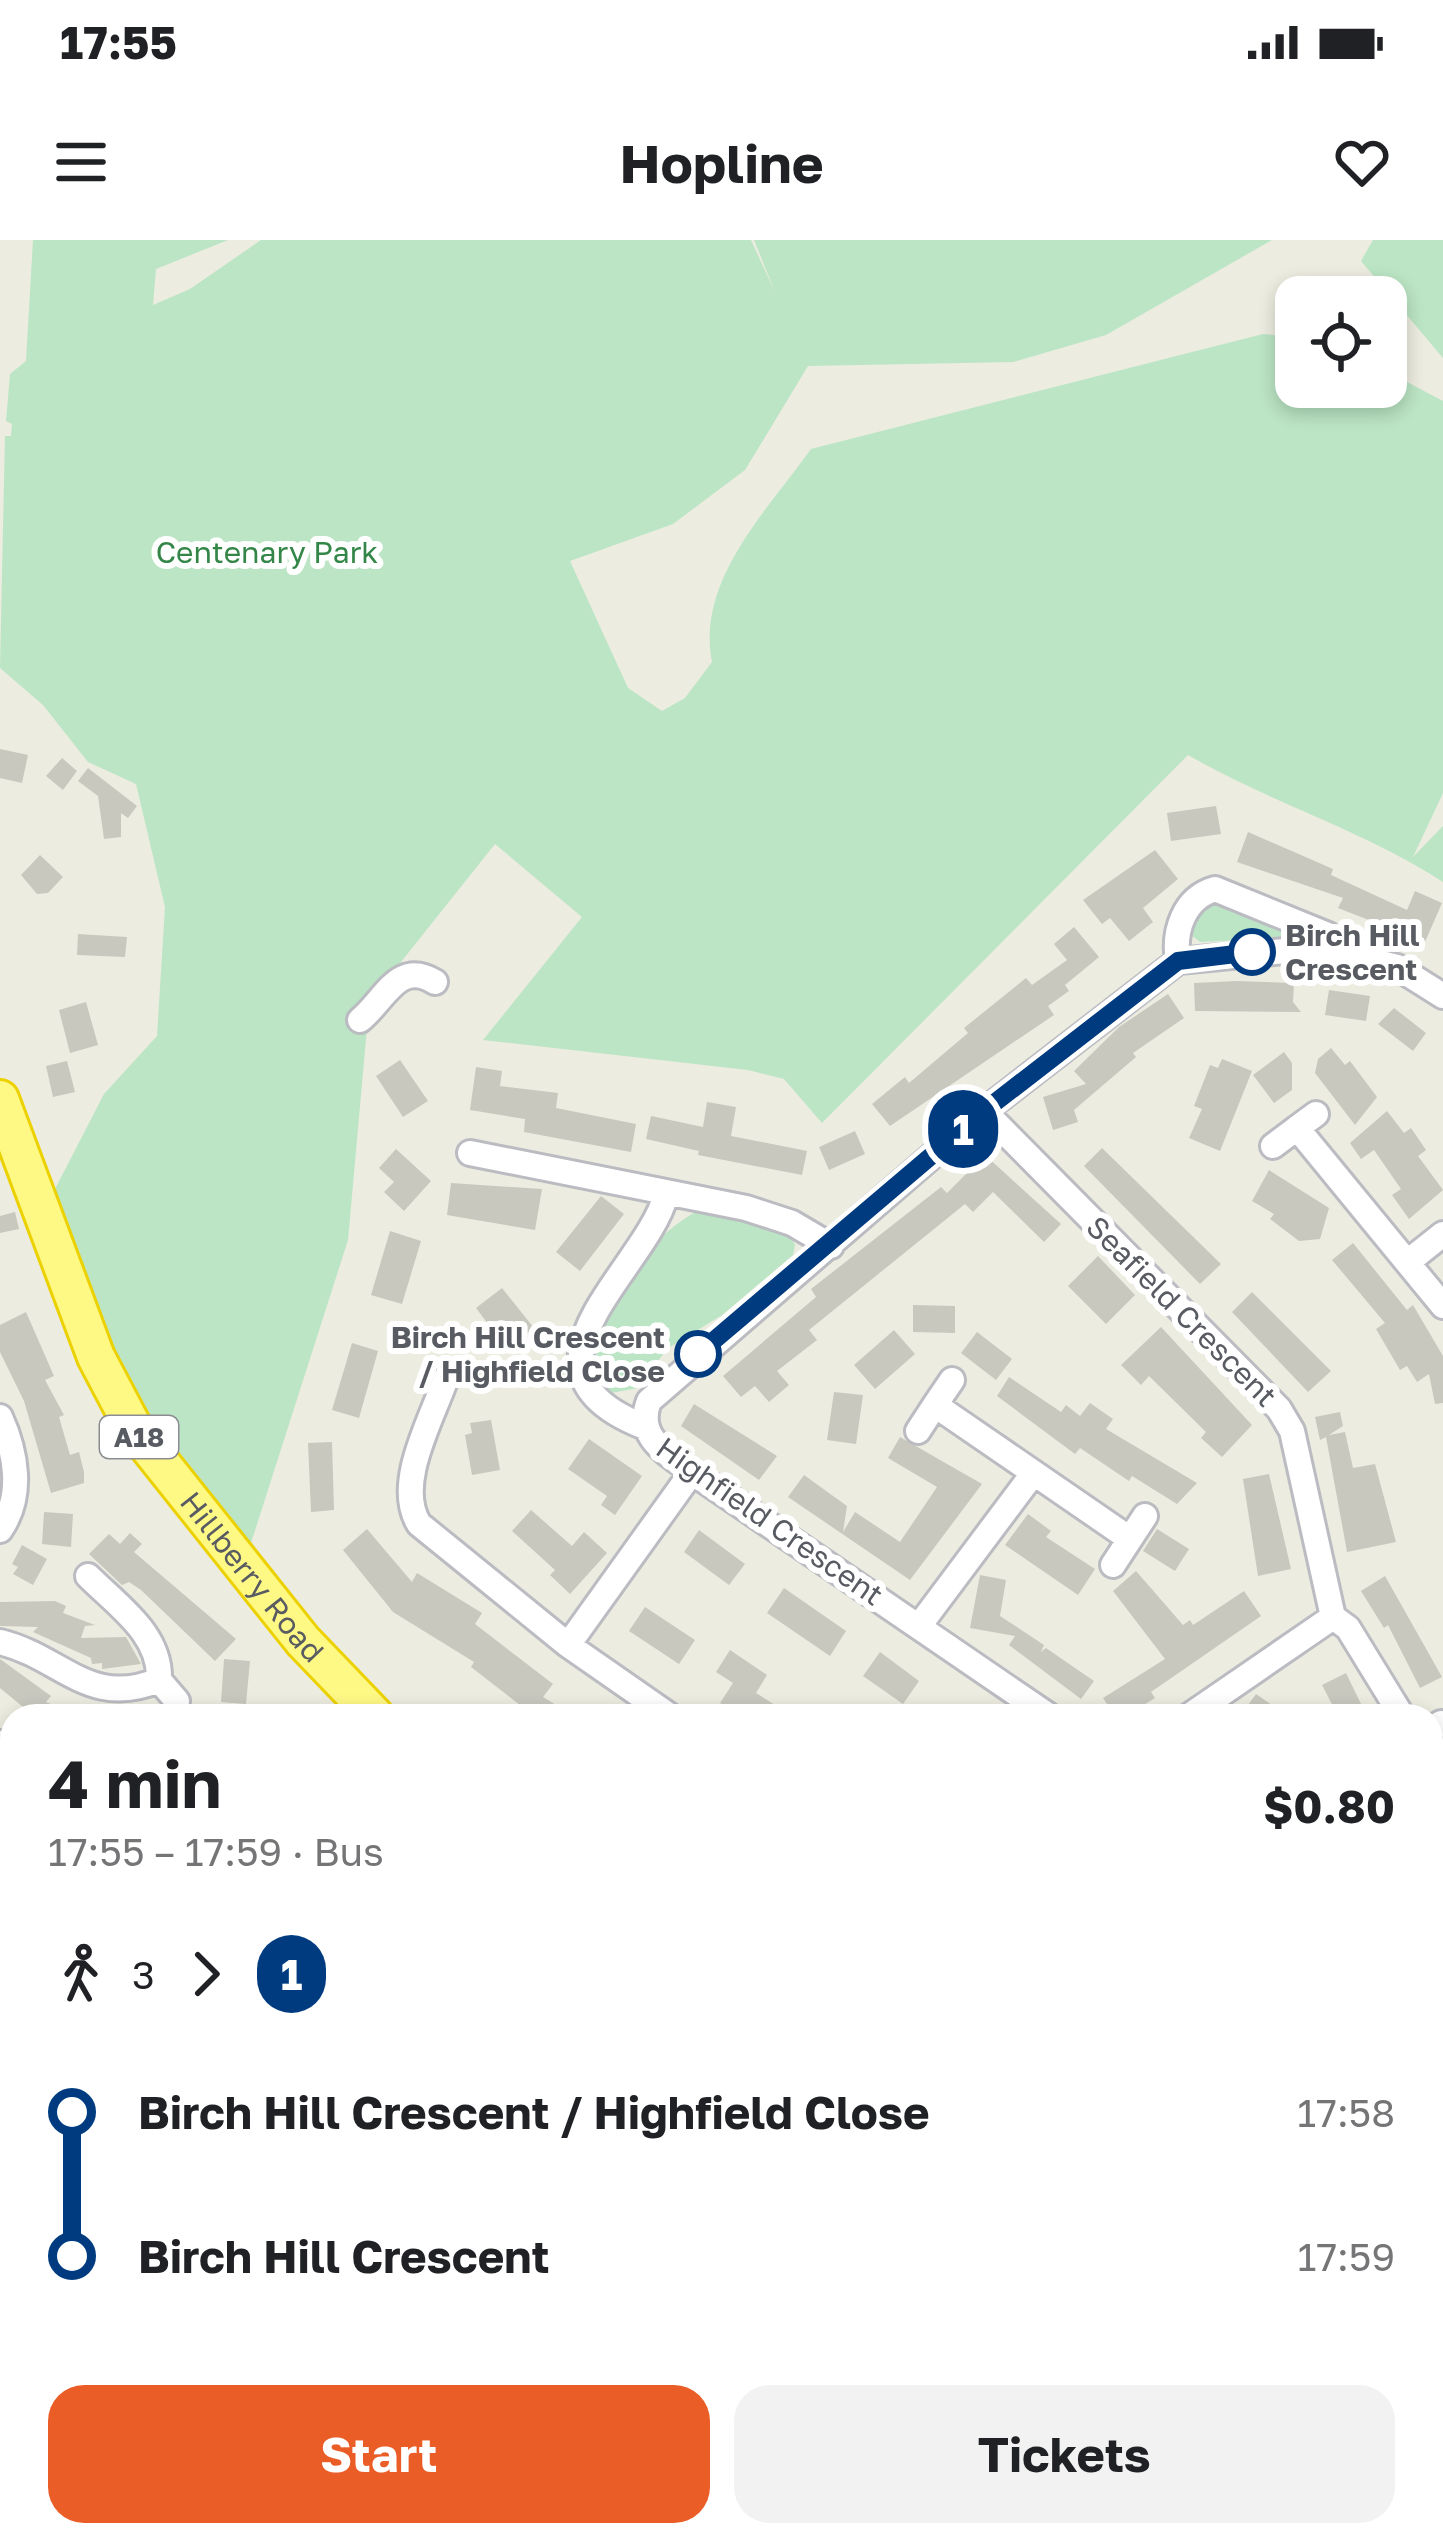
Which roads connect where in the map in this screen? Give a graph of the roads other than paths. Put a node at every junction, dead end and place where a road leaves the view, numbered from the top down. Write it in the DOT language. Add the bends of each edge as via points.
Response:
graph roads {
  1 [pos="1336,952"];
  2 [pos="1178,961"];
  3 [pos="435,982"];
  4 [pos="1443,996"];
  5 [pos="360,1020"];
  6 [pos="0,1099"];
  7 [pos="984,1111"];
  8 [pos="1273,1146"];
  9 [pos="470,1153"];
  10 [pos="666,1194"];
  11 [pos="1443,1234"];
  12 [pos="830,1246"];
  13 [pos="1409,1261"];
  14 [pos="1443,1306"];
  15 [pos="446,1378"];
  16 [pos="952,1380"];
  17 [pos="935,1405"];
  18 [pos="0,1417"];
  19 [pos="645,1427"];
  20 [pos="918,1431"];
  21 [pos="692,1472"];
  22 [pos="1032,1474"];
  23 [pos="1145,1516"];
  24 [pos="0,1530"];
  25 [pos="1130,1539"];
  26 [pos="1113,1565"];
  27 [pos="88,1576"];
  28 [pos="1333,1617"];
  29 [pos="919,1627"];
  30 [pos="0,1642"];
  31 [pos="568,1645"];
  32 [pos="159,1680"];
  33 [pos="177,1701"];
  34 [pos="364,1704"];
  35 [pos="653,1704"];
  36 [pos="1031,1704"];
  37 [pos="1206,1704"];
  38 [pos="1395,1704"];
  1 -- 2 [label="street"];
  1 -- 2 [label="street" via="1328,935 1216,889 1192,902 1179,925"];
  1 -- 4 [label="street" via="1397,968"];
  2 -- 7 [label="street"];
  3 -- 5 [label="street" via="400,976"];
  6 -- 34 [label="highway, Hillberry Road / A18" via="96,1357 134,1429 248,1575"];
  7 -- 12 [label="street, Highfield Crescent"];
  7 -- 28 [label="street, Seafield Crescent" via="1279,1409 1292,1431"];
  8 -- 13 [label="street" via="1306,1121"];
  9 -- 10 [label="street"];
  10 -- 12 [label="street" via="746,1208"];
  10 -- 19 [label="street" via="660,1219 589,1316 581,1360 591,1389 613,1412"];
  11 -- 13 [label="street"];
  12 -- 19 [label="street, Highfield Crescent" via="665,1382 649,1401"];
  13 -- 14 [label="street"];
  15 -- 31 [label="street" via="408,1507 418,1524"];
  16 -- 17 [label="street"];
  17 -- 20 [label="street"];
  17 -- 22 [label="street"];
  18 -- 24 [label="street" via="16,1466"];
  19 -- 21 [label="street, Highfield Crescent"];
  21 -- 29 [label="street, Highfield Crescent"];
  21 -- 31 [label="street"];
  22 -- 25 [label="street"];
  22 -- 29 [label="street"];
  23 -- 25 [label="street"];
  25 -- 26 [label="street"];
  27 -- 32 [label="street" via="145,1631"];
  28 -- 37 [label="street"];
  28 -- 38 [label="street, Seafield Crescent"];
  29 -- 36 [label="street, Highfield Crescent"];
  30 -- 32 [label="street" via="105,1689 134,1691"];
  31 -- 35 [label="street"];
  32 -- 33 [label="street"];
}
